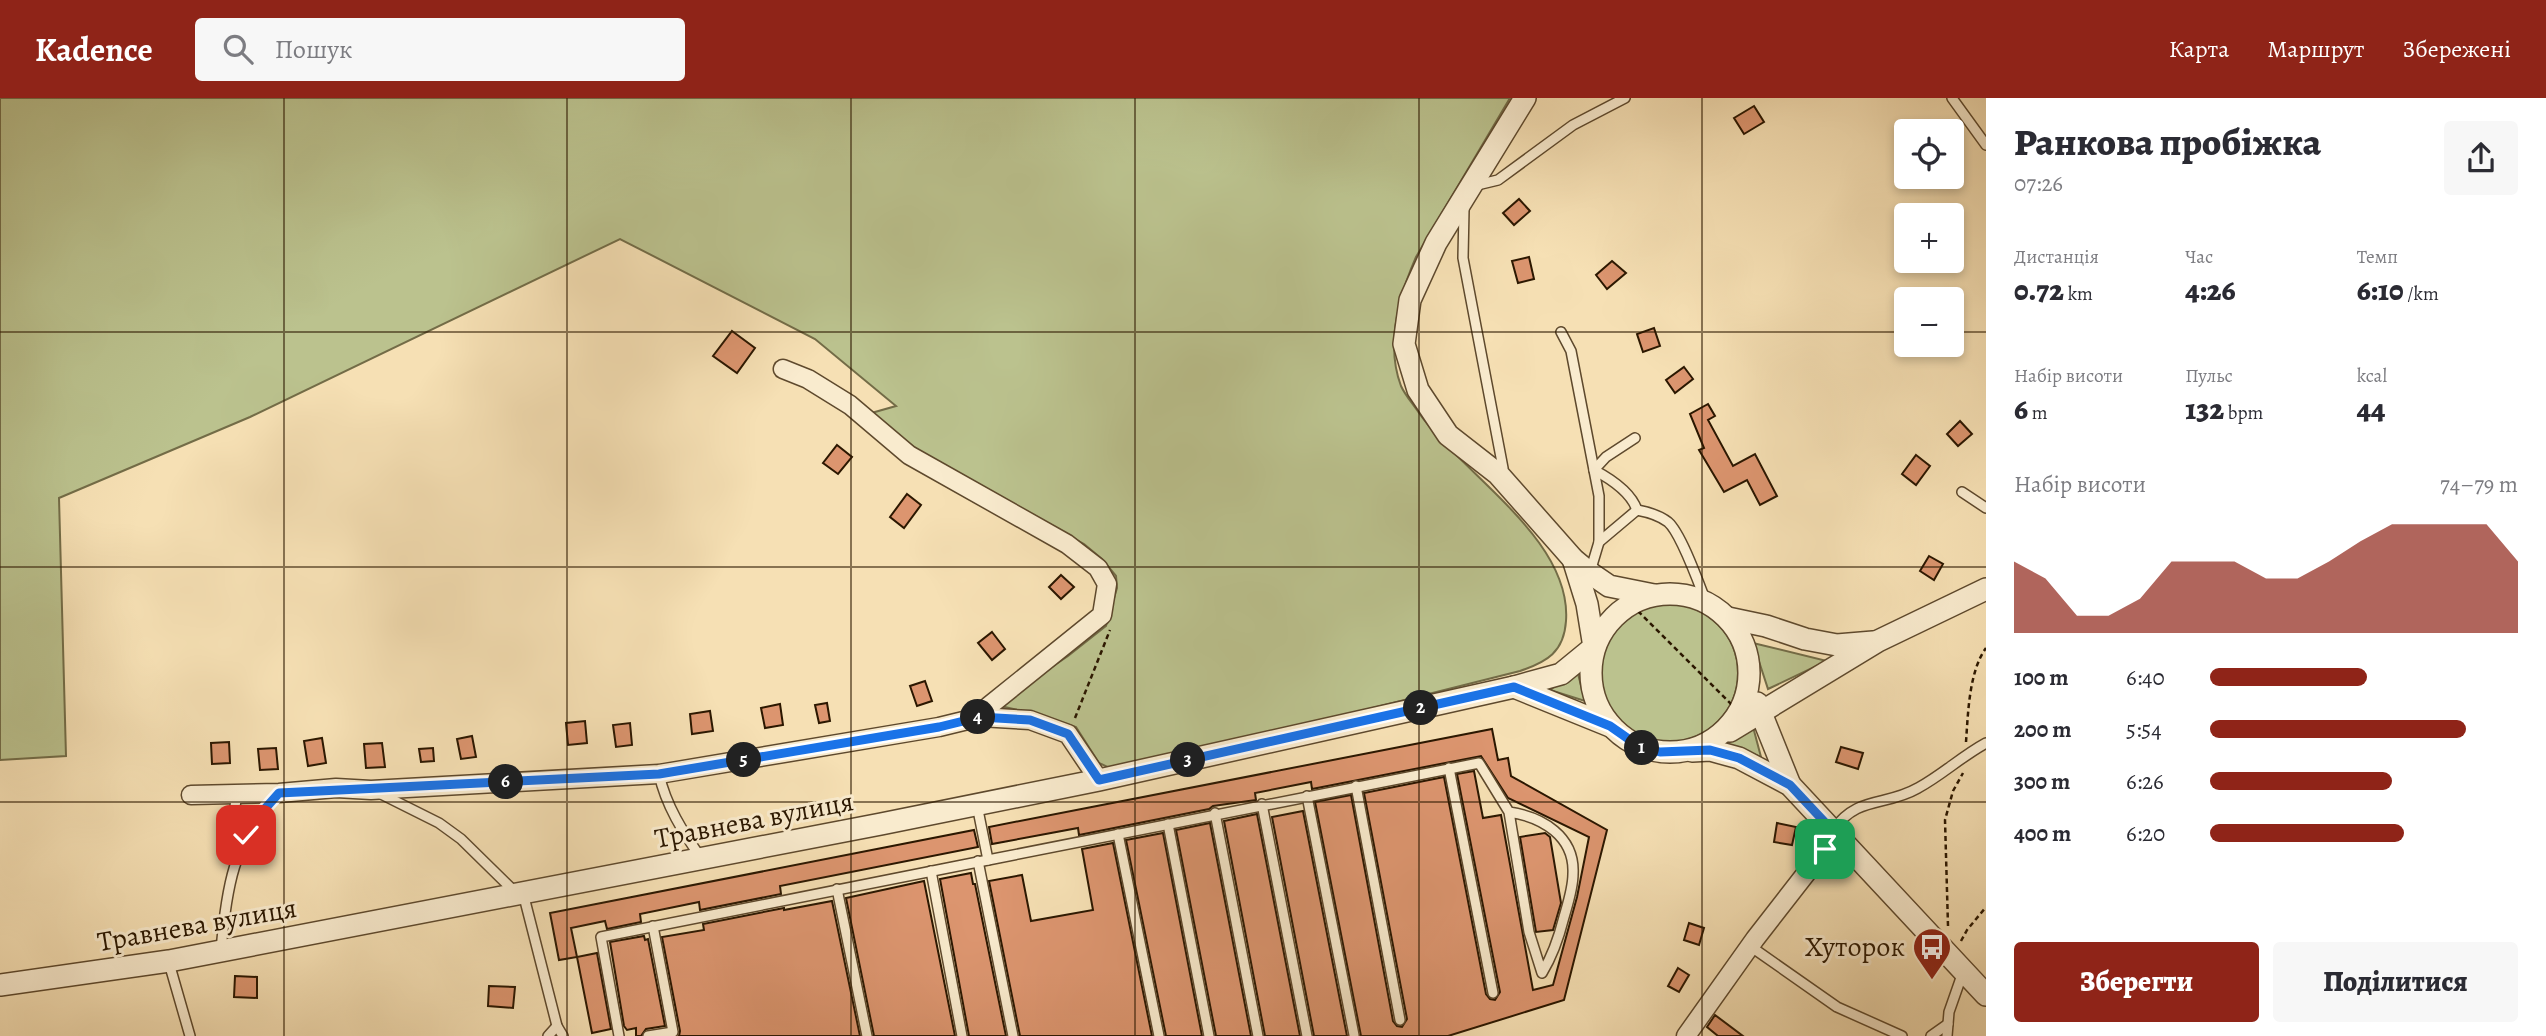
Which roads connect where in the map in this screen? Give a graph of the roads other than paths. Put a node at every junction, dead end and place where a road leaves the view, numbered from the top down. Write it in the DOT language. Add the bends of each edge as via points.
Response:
graph roads {
  1 [pos="1525,98"];
  2 [pos="1625,98"];
  3 [pos="1952,98"];
  4 [pos="1986,145"];
  5 [pos="1467,194"];
  6 [pos="1561,332"];
  7 [pos="783,369"];
  8 [pos="1636,438"];
  9 [pos="1594,470"];
  10 [pos="1498,474"];
  11 [pos="1962,492"];
  12 [pos="1986,508"];
  13 [pos="1637,510"];
  14 [pos="1600,542"];
  15 [pos="1573,559"];
  16 [pos="1590,573"];
  17 [pos="1986,589"];
  18 [pos="1654,595"];
  19 [pos="1706,602"];
  20 [pos="1728,618"];
  21 [pos="1878,641"];
  22 [pos="1594,647"];
  23 [pos="1514,687"];
  24 [pos="1750,713"];
  25 [pos="980,717"];
  26 [pos="1610,726"];
  27 [pos="1986,743"];
  28 [pos="1688,751"];
  29 [pos="1449,768"];
  30 [pos="659,774"];
  31 [pos="1099,780"];
  32 [pos="1790,785"];
  33 [pos="1356,786"];
  34 [pos="371,790"];
  35 [pos="279,793"];
  36 [pos="237,794"];
  37 [pos="191,795"];
  38 [pos="1307,796"];
  39 [pos="977,804"];
  40 [pos="1262,804"];
  41 [pos="1509,812"];
  42 [pos="1215,813"];
  43 [pos="1168,824"];
  44 [pos="1833,831"];
  45 [pos="1118,834"];
  46 [pos="239,852"];
  47 [pos="701,858"];
  48 [pos="983,861"];
  49 [pos="931,871"];
  50 [pos="837,889"];
  51 [pos="520,893"];
  52 [pos="653,926"];
  53 [pos="1750,946"];
  54 [pos="221,951"];
  55 [pos="169,961"];
  56 [pos="1958,966"];
  57 [pos="0,985"];
  58 [pos="1493,993"];
  59 [pos="1986,995"];
  60 [pos="1401,1020"];
  61 [pos="1948,1024"];
  62 [pos="557,1026"];
  63 [pos="1354,1035"];
  64 [pos="190,1036"];
  65 [pos="548,1036"];
  66 [pos="563,1036"];
  67 [pos="620,1036"];
  68 [pos="648,1036"];
  69 [pos="867,1036"];
  70 [pos="962,1036"];
  71 [pos="1013,1036"];
  72 [pos="1159,1036"];
  73 [pos="1209,1036"];
  74 [pos="1258,1036"];
  75 [pos="1307,1036"];
  76 [pos="1686,1036"];
  77 [pos="1902,1036"];
  78 [pos="1931,1036"];
  79 [pos="1947,1036"];
  1 -- 5 [label="street"];
  2 -- 5 [label="lane" via="1573,125 1497,180"];
  3 -- 4 [label="lane"];
  5 -- 10 [label="lane" via="1464,258 1503,468"];
  5 -- 10 [label="street" via="1436,243 1410,300 1404,345 1418,390 1448,435"];
  6 -- 9 [label="lane" via="1571,351"];
  7 -- 25 [label="street" via="828,391 909,455 1067,544 1098,568 1107,584 1102,615"];
  8 -- 9 [label="lane"];
  9 -- 13 [label="lane" via="1633,499"];
  9 -- 14 [label="lane"];
  10 -- 15 [label="street"];
  11 -- 12 [label="lane"];
  13 -- 14 [label="lane"];
  13 -- 19 [label="lane" via="1671,524"];
  14 -- 16 [label="lane"];
  15 -- 16 [label="street"];
  15 -- 22 [label="street"];
  16 -- 18 [label="street" via="1609,586"];
  17 -- 21 [label="street"];
  18 -- 19 [label="street" via="1679,594"];
  18 -- 22 [label="street" via="1615,615"];
  19 -- 20 [label="street"];
  20 -- 21 [label="street" via="1837,645"];
  20 -- 24 [label="street" via="1743,641"];
  21 -- 24 [label="street"];
  22 -- 23 [label="street, Травнева вулиця" via="1561,674"];
  22 -- 26 [label="street" via="1592,694"];
  23 -- 26 [label="street"];
  23 -- 31 [label="street, Травнева вулиця"];
  24 -- 28 [label="street" via="1716,738"];
  24 -- 32 [label="street"];
  25 -- 30 [label="street"];
  25 -- 31 [label="street" via="1030,720 1068,734"];
  26 -- 28 [label="street" via="1640,747"];
  27 -- 44 [label="lane" via="1903,795 1863,804 1841,819"];
  28 -- 32 [label="street" via="1710,750 1739,758"];
  29 -- 33 [label="lane"];
  29 -- 41 [label="lane" via="1479,762"];
  29 -- 58 [label="lane"];
  30 -- 34 [label="street"];
  30 -- 47 [label="lane" via="663,794"];
  31 -- 39 [label="street, Травнева вулиця"];
  32 -- 44 [label="street"];
  33 -- 38 [label="lane"];
  33 -- 60 [label="lane"];
  34 -- 35 [label="street"];
  34 -- 51 [label="lane" via="439,823"];
  35 -- 36 [label="street"];
  35 -- 46 [label="lane" via="254,821"];
  36 -- 37 [label="street"];
  36 -- 46 [label="lane" via="233,825"];
  38 -- 40 [label="lane"];
  38 -- 63 [label="lane"];
  39 -- 47 [label="street, Травнева вулиця"];
  39 -- 48 [label="lane"];
  40 -- 42 [label="lane"];
  40 -- 75 [label="lane"];
  41 -- 41 [label="lane" via="1529,932 1542,973 1554,954 1574,872 1564,838 1551,826"];
  42 -- 43 [label="lane"];
  42 -- 74 [label="lane"];
  43 -- 45 [label="lane"];
  43 -- 73 [label="lane"];
  44 -- 53 [label="street" via="1825,849"];
  44 -- 56 [label="street"];
  45 -- 48 [label="lane"];
  45 -- 72 [label="lane"];
  46 -- 54 [label="lane" via="228,888"];
  47 -- 51 [label="street, Травнева вулиця"];
  48 -- 49 [label="lane"];
  48 -- 71 [label="lane"];
  49 -- 50 [label="lane"];
  49 -- 70 [label="lane"];
  50 -- 52 [label="lane"];
  50 -- 69 [label="lane"];
  51 -- 54 [label="street, Травнева вулиця"];
  51 -- 62 [label="lane"];
  52 -- 67 [label="lane" via="601,937"];
  52 -- 68 [label="lane" via="673,1032"];
  53 -- 76 [label="street"];
  53 -- 77 [label="lane" via="1837,1007"];
  54 -- 55 [label="street, Травнева вулиця"];
  55 -- 57 [label="street, Травнева вулиця"];
  55 -- 64 [label="lane"];
  56 -- 59 [label="street"];
  56 -- 61 [label="lane"];
  61 -- 78 [label="lane"];
  61 -- 79 [label="lane"];
  62 -- 65 [label="lane"];
  62 -- 66 [label="lane"];
}
